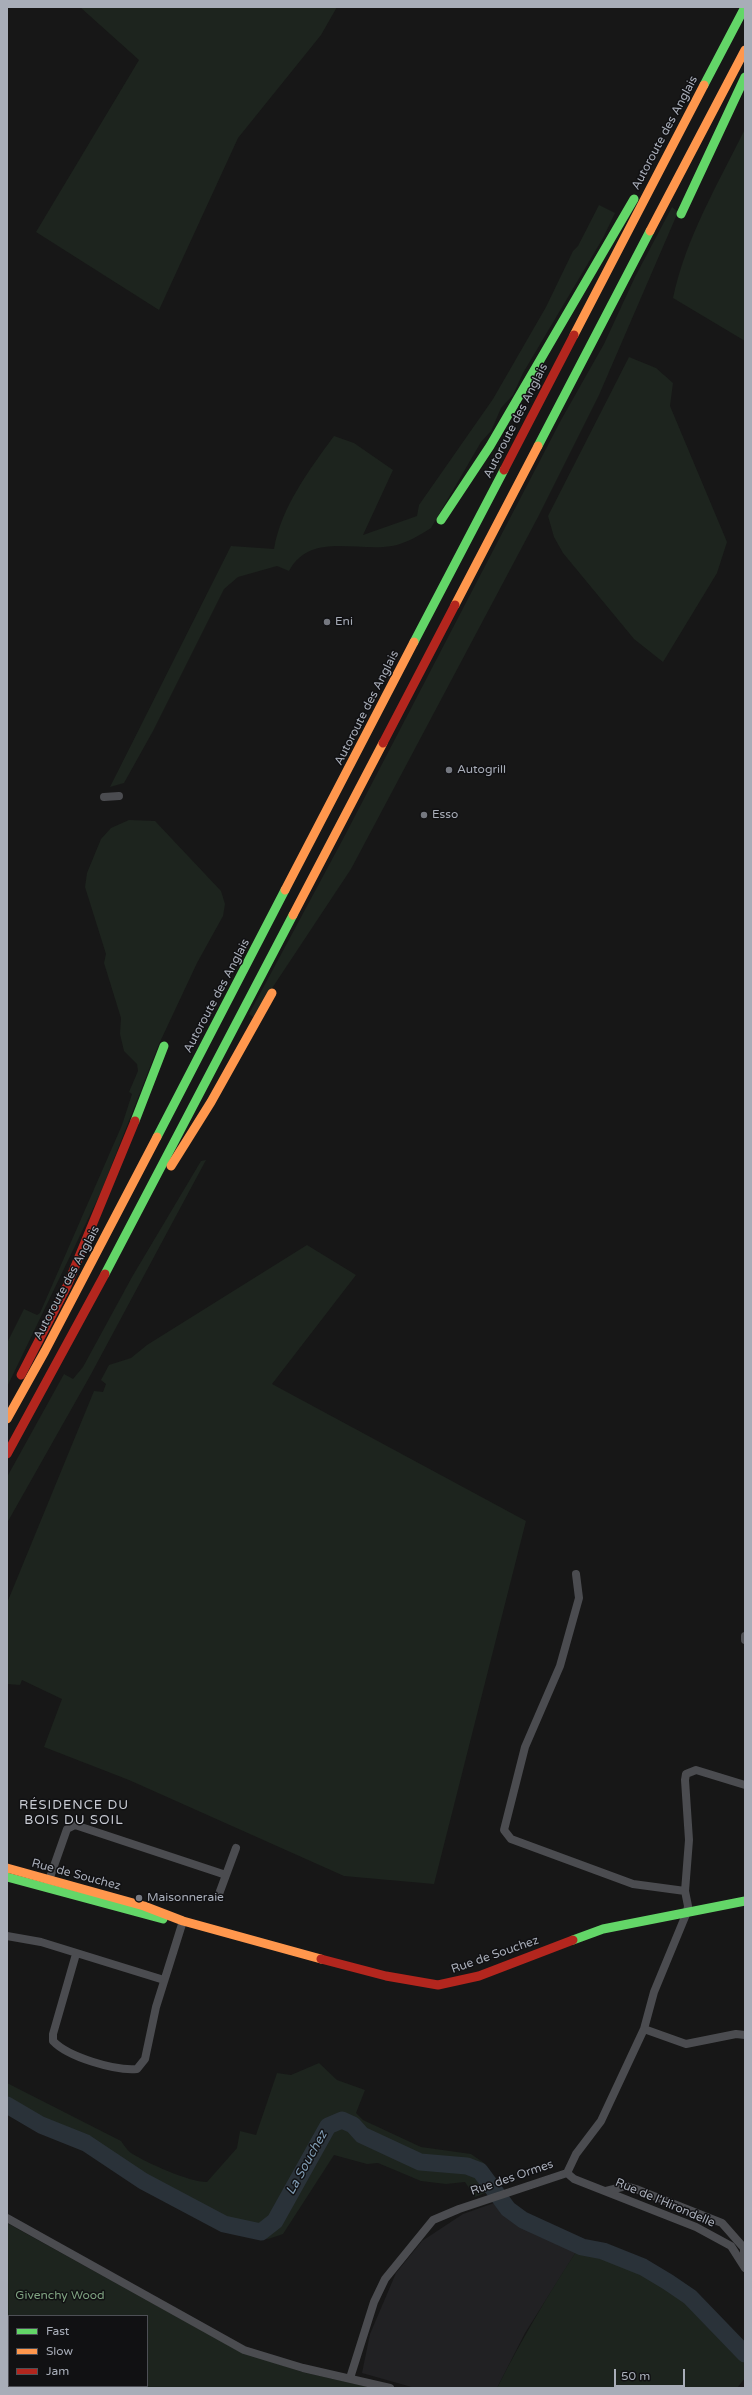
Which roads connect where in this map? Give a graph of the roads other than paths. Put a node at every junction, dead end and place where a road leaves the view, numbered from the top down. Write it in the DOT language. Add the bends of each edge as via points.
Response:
graph roads {
  1 [pos="745,7"];
  2 [pos="745,50"];
  3 [pos="745,77"];
  4 [pos="696,99"];
  5 [pos="681,214"];
  6 [pos="441,520"];
  7 [pos="119,796"];
  8 [pos="104,797"];
  9 [pos="272,993"];
  10 [pos="164,1046"];
  11 [pos="133,1222"];
  12 [pos="7,1403"];
  13 [pos="7,1419"];
  14 [pos="7,1454"];
  15 [pos="576,1574"];
  16 [pos="745,1636"];
  17 [pos="745,1640"];
  18 [pos="745,1785"];
  19 [pos="236,1848"];
  20 [pos="7,1868"];
  21 [pos="226,1875"];
  22 [pos="7,1877"];
  23 [pos="48,1884"];
  24 [pos="686,1891"];
  25 [pos="219,1894"];
  26 [pos="745,1901"];
  27 [pos="687,1912"];
  28 [pos="184,1921"];
  29 [pos="7,1936"];
  30 [pos="76,1954"];
  31 [pos="164,1980"];
  32 [pos="644,2029"];
  33 [pos="745,2035"];
  34 [pos="567,2172"];
  35 [pos="606,2190"];
  36 [pos="7,2218"];
  37 [pos="744,2248"];
  38 [pos="744,2267"];
  39 [pos="350,2378"];
  40 [pos="390,2388"];
  1 -- 4 [label="main road, Autoroute des Anglais"];
  2 -- 11 [label="main road"];
  3 -- 5 [label="main road"];
  4 -- 6 [label="main road" via="681,117 490,446"];
  4 -- 13 [label="main road, Autoroute des Anglais" via="374,721"];
  7 -- 8 [label="street"];
  9 -- 11 [label="main road" via="211,1102"];
  10 -- 12 [label="main road" via="67,1286"];
  11 -- 14 [label="main road"];
  15 -- 24 [label="street" via="579,1598 562,1659 525,1747 504,1830 511,1840 633,1884"];
  16 -- 17 [label="street"];
  18 -- 24 [label="street" via="696,1770 686,1774 689,1840"];
  19 -- 21 [label="street"];
  20 -- 23 [label="main road, Rue de Souchez"];
  21 -- 23 [label="street" via="75,1825 68,1828"];
  21 -- 25 [label="street"];
  22 -- 23 [label="main road, Rue de Souchez"];
  23 -- 28 [label="main road, Rue de Souchez" via="161,1919"];
  24 -- 27 [label="street"];
  26 -- 27 [label="main road, Rue de Souchez"];
  27 -- 28 [label="main road, Rue de Souchez" via="603,1929 478,1976 438,1985 386,1976"];
  27 -- 32 [label="street, Rue des Ormes" via="654,1992"];
  28 -- 31 [label="street"];
  29 -- 30 [label="street" via="41,1942"];
  30 -- 31 [label="street"];
  30 -- 31 [label="street" via="53,2041 61,2049 91,2060 125,2070 137,2069 145,2059"];
  32 -- 33 [label="street" via="686,2044 736,2034"];
  32 -- 34 [label="street, Rue des Ormes" via="600,2121 576,2154"];
  34 -- 35 [label="street, Rue de l'Hirondelle" via="574,2179"];
  34 -- 39 [label="street, Rue des Ormes" via="433,2220 385,2279 374,2302"];
  35 -- 37 [label="street" via="626,2186 722,2223"];
  35 -- 38 [label="street, Rue de l'Hirondelle" via="696,2227 724,2242 731,2246"];
  36 -- 39 [label="street" via="244,2350 303,2368"];
  37 -- 38 [label="street"];
  39 -- 40 [label="street"];
}
